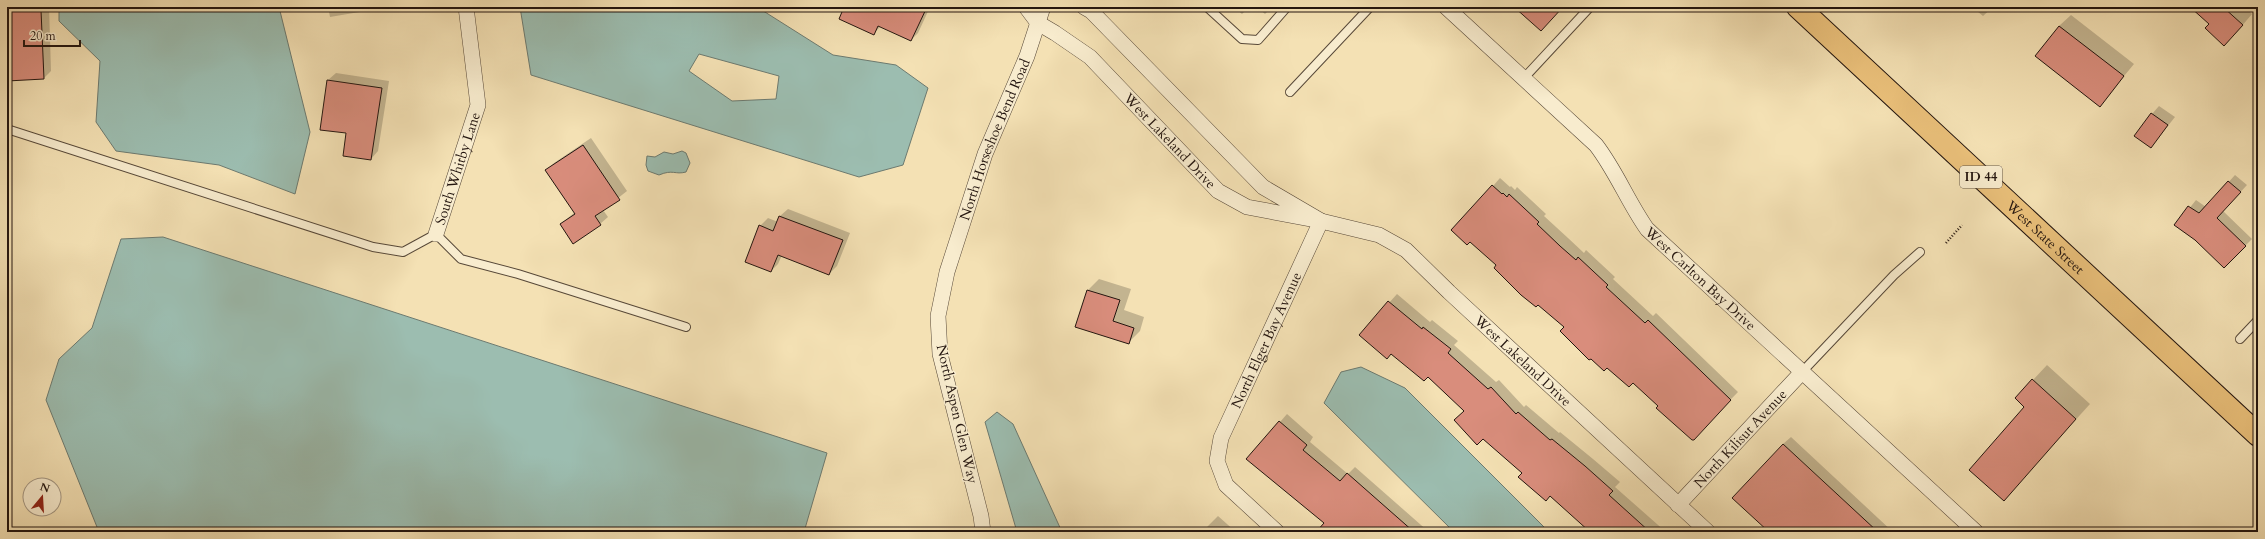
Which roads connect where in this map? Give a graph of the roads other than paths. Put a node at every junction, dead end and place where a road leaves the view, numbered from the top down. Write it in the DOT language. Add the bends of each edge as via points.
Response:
graph roads {
  1 [pos="466,7"];
  2 [pos="1026,7"];
  3 [pos="1043,7"];
  4 [pos="1084,7"];
  5 [pos="1207,7"];
  6 [pos="1287,7"];
  7 [pos="1370,7"];
  8 [pos="1446,7"];
  9 [pos="1590,7"];
  10 [pos="1798,7"];
  11 [pos="1038,23"];
  12 [pos="1524,78"];
  13 [pos="1290,92"];
  14 [pos="7,129"];
  15 [pos="1320,221"];
  16 [pos="436,234"];
  17 [pos="1920,252"];
  18 [pos="947,272"];
  19 [pos="2258,320"];
  20 [pos="686,327"];
  21 [pos="2240,339"];
  22 [pos="1802,372"];
  23 [pos="2258,435"];
  24 [pos="1678,505"];
  25 [pos="983,532"];
  26 [pos="1277,532"];
  27 [pos="1708,532"];
  28 [pos="1976,532"];
  1 -- 16 [label="street, South Whitby Lane" via="478,105"];
  2 -- 11 [label="street"];
  3 -- 11 [label="street, North Horseshoe Bend Road"];
  4 -- 15 [label="street, West Lakeland Drive" via="1091,11 1263,187"];
  5 -- 6 [label="lane" via="1242,39 1258,40"];
  7 -- 13 [label="lane"];
  8 -- 12 [label="street, West Carlton Bay Drive"];
  9 -- 12 [label="lane"];
  10 -- 23 [label="main road, West State Street / ID 44"];
  11 -- 15 [label="street, West Lakeland Drive" via="1055,32 1090,58 1218,191 1247,207"];
  11 -- 18 [label="street, North Horseshoe Bend Road" via="1027,56 985,154"];
  12 -- 22 [label="street, West Carlton Bay Drive" via="1596,145 1647,229"];
  14 -- 16 [label="lane" via="373,247 403,252"];
  15 -- 24 [label="street, West Lakeland Drive" via="1379,235 1406,250"];
  15 -- 26 [label="street, North Elger Bay Avenue" via="1221,438 1217,461 1226,485"];
  16 -- 20 [label="lane" via="461,259 518,274"];
  17 -- 22 [label="lane" via="1894,275"];
  18 -- 25 [label="street, North Aspen Glen Way" via="938,316 940,354"];
  19 -- 21 [label="lane"];
  22 -- 24 [label="street, North Kilisut Avenue"];
  22 -- 28 [label="street, West Carlton Bay Drive"];
  24 -- 27 [label="street, West Lakeland Drive"];
}
